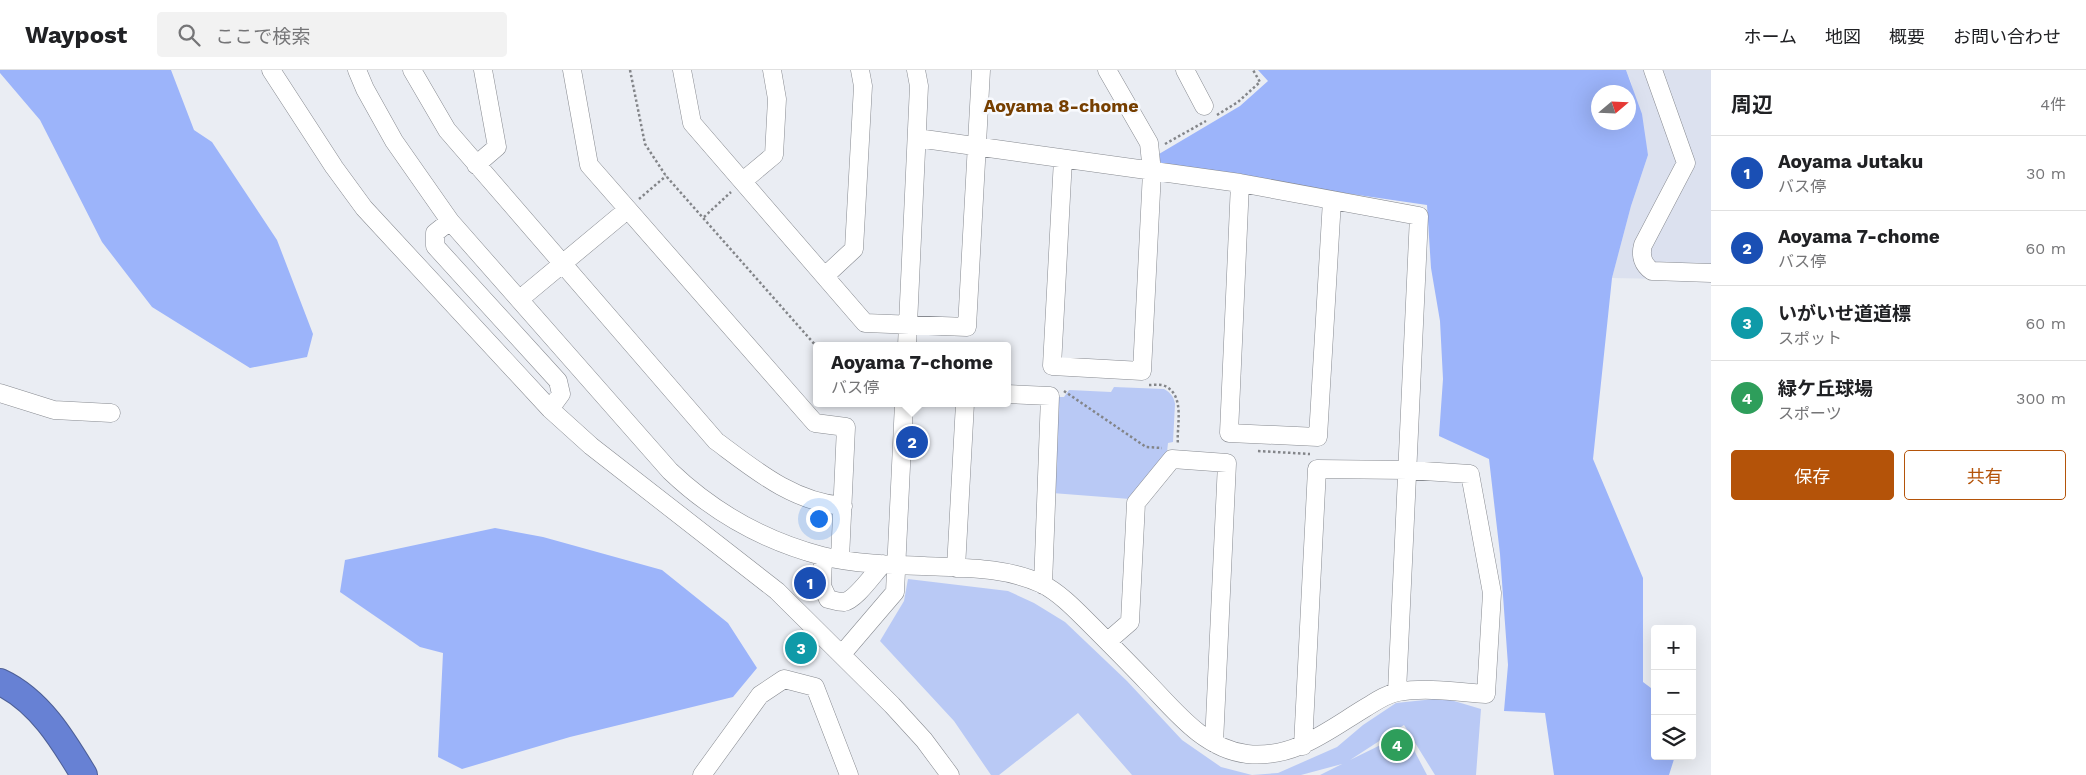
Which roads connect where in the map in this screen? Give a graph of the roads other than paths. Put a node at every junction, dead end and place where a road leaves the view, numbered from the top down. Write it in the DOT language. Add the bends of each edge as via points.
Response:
graph roads {
  1 [pos="271,70"];
  2 [pos="357,70"];
  3 [pos="412,70"];
  4 [pos="482,70"];
  5 [pos="572,70"];
  6 [pos="682,70"];
  7 [pos="772,70"];
  8 [pos="860,70"];
  9 [pos="916,70"];
  10 [pos="981,70"];
  11 [pos="1107,70"];
  12 [pos="1185,70"];
  13 [pos="1659,75"];
  14 [pos="1204,106"];
  15 [pos="916,138"];
  16 [pos="978,146"];
  17 [pos="1063,159"];
  18 [pos="476,165"];
  19 [pos="1152,172"];
  20 [pos="743,181"];
  21 [pos="1240,183"];
  22 [pos="1332,200"];
  23 [pos="627,210"];
  24 [pos="450,221"];
  25 [pos="563,263"];
  26 [pos="1711,273"];
  27 [pos="824,276"];
  28 [pos="520,299"];
  29 [pos="909,325"];
  30 [pos="907,342"];
  31 [pos="0,393"];
  32 [pos="1011,394"];
  33 [pos="904,407"];
  34 [pos="965,407"];
  35 [pos="550,409"];
  36 [pos="110,413"];
  37 [pos="1408,470"];
  38 [pos="843,506"];
  39 [pos="831,558"];
  40 [pos="890,564"];
  41 [pos="956,568"];
  42 [pos="1043,585"];
  43 [pos="1108,641"];
  44 [pos="842,654"];
  45 [pos="0,682"];
  46 [pos="1397,692"];
  47 [pos="1214,743"];
  48 [pos="1303,746"];
  49 [pos="84,775"];
  50 [pos="702,775"];
  51 [pos="848,775"];
  52 [pos="950,775"];
  1 -- 35 [label="street" via="364,208"];
  2 -- 24 [label="street" via="394,141"];
  3 -- 18 [label="street" via="447,130"];
  4 -- 18 [label="street" via="497,147"];
  5 -- 23 [label="street" via="589,165"];
  6 -- 20 [label="street" via="692,123"];
  7 -- 20 [label="street" via="777,99 774,155"];
  8 -- 27 [label="street" via="862,86 854,249"];
  9 -- 15 [label="street"];
  10 -- 16 [label="street"];
  11 -- 19 [label="street" via="1149,142"];
  12 -- 14 [label="street"];
  13 -- 26 [label="street" via="1686,163 1643,245 1642,257 1646,267 1652,271"];
  15 -- 16 [label="street"];
  15 -- 29 [label="street"];
  16 -- 17 [label="street"];
  16 -- 29 [label="street" via="967,327"];
  17 -- 19 [label="street"];
  17 -- 19 [label="street" via="1052,366 1142,371"];
  18 -- 25 [label="street"];
  19 -- 21 [label="street"];
  20 -- 27 [label="street"];
  21 -- 22 [label="street"];
  21 -- 22 [label="street" via="1229,433 1318,437"];
  22 -- 37 [label="street" via="1419,216"];
  23 -- 25 [label="street"];
  23 -- 38 [label="street" via="815,423 846,426"];
  24 -- 28 [label="street"];
  24 -- 35 [label="street" via="435,233 435,246 558,381 561,394"];
  25 -- 28 [label="street"];
  25 -- 38 [label="street" via="716,441 795,494 824,505"];
  27 -- 29 [label="street" via="865,323"];
  28 -- 39 [label="street" via="691,491 738,523 787,545"];
  29 -- 30 [label="street"];
  31 -- 36 [label="street" via="54,410"];
  32 -- 42 [label="street" via="1050,396"];
  33 -- 40 [label="street"];
  34 -- 41 [label="street"];
  35 -- 44 [label="street" via="591,446 777,591"];
  37 -- 46 [label="street"];
  37 -- 46 [label="street" via="1470,474 1492,593 1486,694 1428,690"];
  37 -- 48 [label="street" via="1317,469"];
  38 -- 39 [label="street"];
  39 -- 40 [label="street"];
  39 -- 40 [label="street" via="822,586 828,599 838,602 854,597"];
  40 -- 41 [label="street"];
  40 -- 44 [label="street" via="895,592"];
  41 -- 42 [label="street" via="1001,571"];
  42 -- 43 [label="street" via="1068,603"];
  43 -- 47 [label="street" via="1190,727"];
  43 -- 47 [label="street" via="1130,622 1136,503 1172,459 1227,463"];
  44 -- 52 [label="street" via="924,740"];
  45 -- 49 [label="highway" via="31,703 59,733"];
  46 -- 48 [label="street"];
  47 -- 48 [label="street" via="1249,754 1280,752"];
  50 -- 51 [label="street" via="760,695 784,678 815,687"];
}
